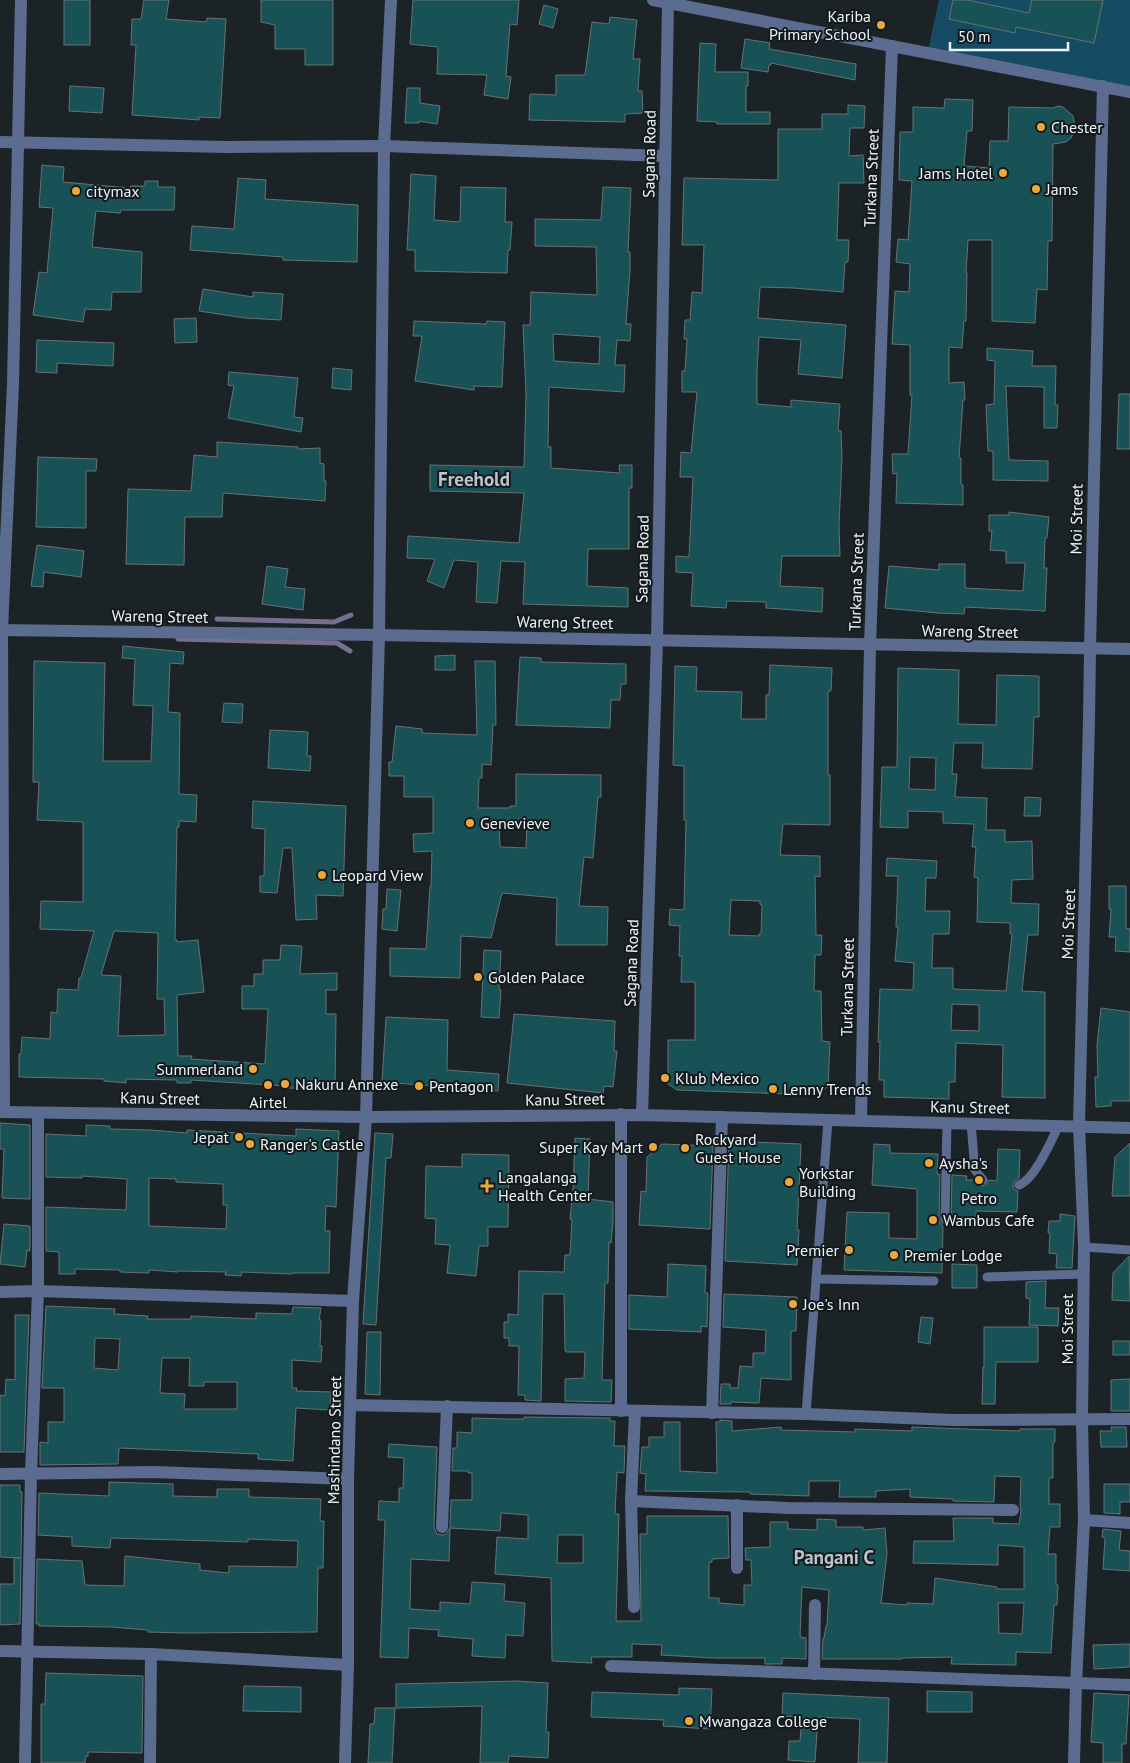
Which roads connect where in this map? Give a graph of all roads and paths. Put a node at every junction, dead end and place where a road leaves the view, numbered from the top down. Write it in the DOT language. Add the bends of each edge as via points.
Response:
graph roads {
  1 [pos="22,0"];
  2 [pos="390,0"];
  3 [pos="652,0"];
  4 [pos="668,3"];
  5 [pos="892,46"];
  6 [pos="1102,86"];
  7 [pos="1130,92"];
  8 [pos="0,142"];
  9 [pos="18,142"];
  10 [pos="384,146"];
  11 [pos="666,156"];
  12 [pos="1,630"];
  13 [pos="379,635"];
  14 [pos="657,640"];
  15 [pos="870,646"];
  16 [pos="1090,649"];
  17 [pos="1130,650"];
  18 [pos="2,1112"];
  19 [pos="38,1113"];
  20 [pos="621,1114"];
  21 [pos="642,1114"];
  22 [pos="366,1117"];
  23 [pos="722,1117"];
  24 [pos="828,1120"];
  25 [pos="861,1120"];
  26 [pos="947,1122"];
  27 [pos="971,1123"];
  28 [pos="1059,1125"];
  29 [pos="1078,1125"];
  30 [pos="1130,1128"];
  31 [pos="983,1180"];
  32 [pos="1019,1185"];
  33 [pos="945,1220"];
  34 [pos="1084,1247"];
  35 [pos="1130,1250"];
  36 [pos="1083,1274"];
  37 [pos="988,1277"];
  38 [pos="816,1279"];
  39 [pos="934,1280"];
  40 [pos="38,1291"];
  41 [pos="0,1292"];
  42 [pos="353,1301"];
  43 [pos="350,1404"];
  44 [pos="447,1406"];
  45 [pos="621,1411"];
  46 [pos="635,1412"];
  47 [pos="712,1413"];
  48 [pos="806,1414"];
  49 [pos="1082,1419"];
  50 [pos="1130,1419"];
  51 [pos="0,1474"];
  52 [pos="31,1474"];
  53 [pos="348,1479"];
  54 [pos="631,1501"];
  55 [pos="736,1505"];
  56 [pos="1013,1510"];
  57 [pos="1084,1520"];
  58 [pos="1130,1523"];
  59 [pos="442,1527"];
  60 [pos="737,1568"];
  61 [pos="815,1605"];
  62 [pos="634,1607"];
  63 [pos="0,1652"];
  64 [pos="28,1653"];
  65 [pos="151,1654"];
  66 [pos="348,1665"];
  67 [pos="611,1666"];
  68 [pos="814,1674"];
  69 [pos="1076,1684"];
  70 [pos="1130,1685"];
  71 [pos="26,1763"];
  72 [pos="150,1763"];
  73 [pos="345,1763"];
  74 [pos="1074,1763"];
  1 -- 9 [label="street"];
  2 -- 10 [label="street, Mashindano Street"];
  3 -- 4 [label="street"];
  4 -- 5 [label="street"];
  4 -- 11 [label="street, Sagana Road"];
  5 -- 6 [label="street"];
  5 -- 15 [label="street, Turkana Street"];
  6 -- 7 [label="street"];
  6 -- 16 [label="street, Moi Street"];
  8 -- 9 [label="street"];
  9 -- 10 [label="street" via="227,147"];
  9 -- 12 [label="street" via="13,384"];
  10 -- 11 [label="street"];
  10 -- 13 [label="street, Mashindano Street"];
  11 -- 14 [label="street, Sagana Road"];
  12 -- 13 [label="street, Wareng Street"];
  12 -- 18 [label="street"];
  13 -- 14 [label="street, Wareng Street"];
  13 -- 22 [label="street, Mashindano Street"];
  14 -- 15 [label="street, Wareng Street"];
  14 -- 21 [label="street, Sagana Road"];
  15 -- 16 [label="street, Wareng Street"];
  15 -- 25 [label="street, Turkana Street"];
  16 -- 17 [label="street, Wareng Street"];
  16 -- 29 [label="street, Moi Street"];
  18 -- 19 [label="street, Kanu Street"];
  19 -- 22 [label="street, Kanu Street"];
  19 -- 40 [label="street"];
  20 -- 21 [label="street, Kanu Street"];
  20 -- 22 [label="street, Kanu Street"];
  20 -- 45 [label="street"];
  21 -- 23 [label="street, Kanu Street"];
  22 -- 42 [label="street, Mashindano Street"];
  23 -- 24 [label="street, Kanu Street"];
  23 -- 47 [label="street"];
  24 -- 25 [label="street, Kanu Street"];
  24 -- 38 [label="lane"];
  25 -- 26 [label="street, Kanu Street"];
  26 -- 27 [label="street, Kanu Street"];
  26 -- 33 [label="lane"];
  27 -- 28 [label="street, Kanu Street"];
  27 -- 31 [label="lane" via="975,1170"];
  28 -- 29 [label="street, Kanu Street"];
  28 -- 32 [label="lane" via="1034,1170 1025,1183"];
  29 -- 30 [label="street, Kanu Street"];
  29 -- 34 [label="street, Moi Street"];
  34 -- 35 [label="lane"];
  34 -- 36 [label="street, Moi Street"];
  36 -- 37 [label="lane"];
  36 -- 49 [label="street, Moi Street"];
  38 -- 39 [label="lane"];
  38 -- 48 [label="lane"];
  40 -- 41 [label="street"];
  40 -- 42 [label="street"];
  40 -- 52 [label="street"];
  42 -- 43 [label="street, Mashindano Street"];
  43 -- 44 [label="street"];
  43 -- 53 [label="street, Mashindano Street"];
  44 -- 45 [label="street"];
  44 -- 59 [label="street"];
  45 -- 46 [label="street"];
  46 -- 47 [label="street"];
  46 -- 54 [label="street"];
  47 -- 48 [label="street"];
  48 -- 49 [label="street" via="953,1420"];
  49 -- 50 [label="street"];
  49 -- 57 [label="street, Moi Street"];
  51 -- 52 [label="street"];
  52 -- 53 [label="street" via="154,1472"];
  52 -- 64 [label="street"];
  53 -- 66 [label="street, Mashindano Street"];
  54 -- 55 [label="street"];
  54 -- 62 [label="street"];
  55 -- 56 [label="street"];
  55 -- 60 [label="street"];
  57 -- 58 [label="street"];
  57 -- 69 [label="street, Moi Street"];
  61 -- 68 [label="street"];
  63 -- 64 [label="street"];
  64 -- 65 [label="street"];
  64 -- 71 [label="street"];
  65 -- 66 [label="street"];
  65 -- 72 [label="street"];
  66 -- 73 [label="street, Mashindano Street"];
  67 -- 68 [label="street"];
  68 -- 69 [label="street"];
  69 -- 70 [label="street"];
  69 -- 74 [label="street, Moi Street"];
}
